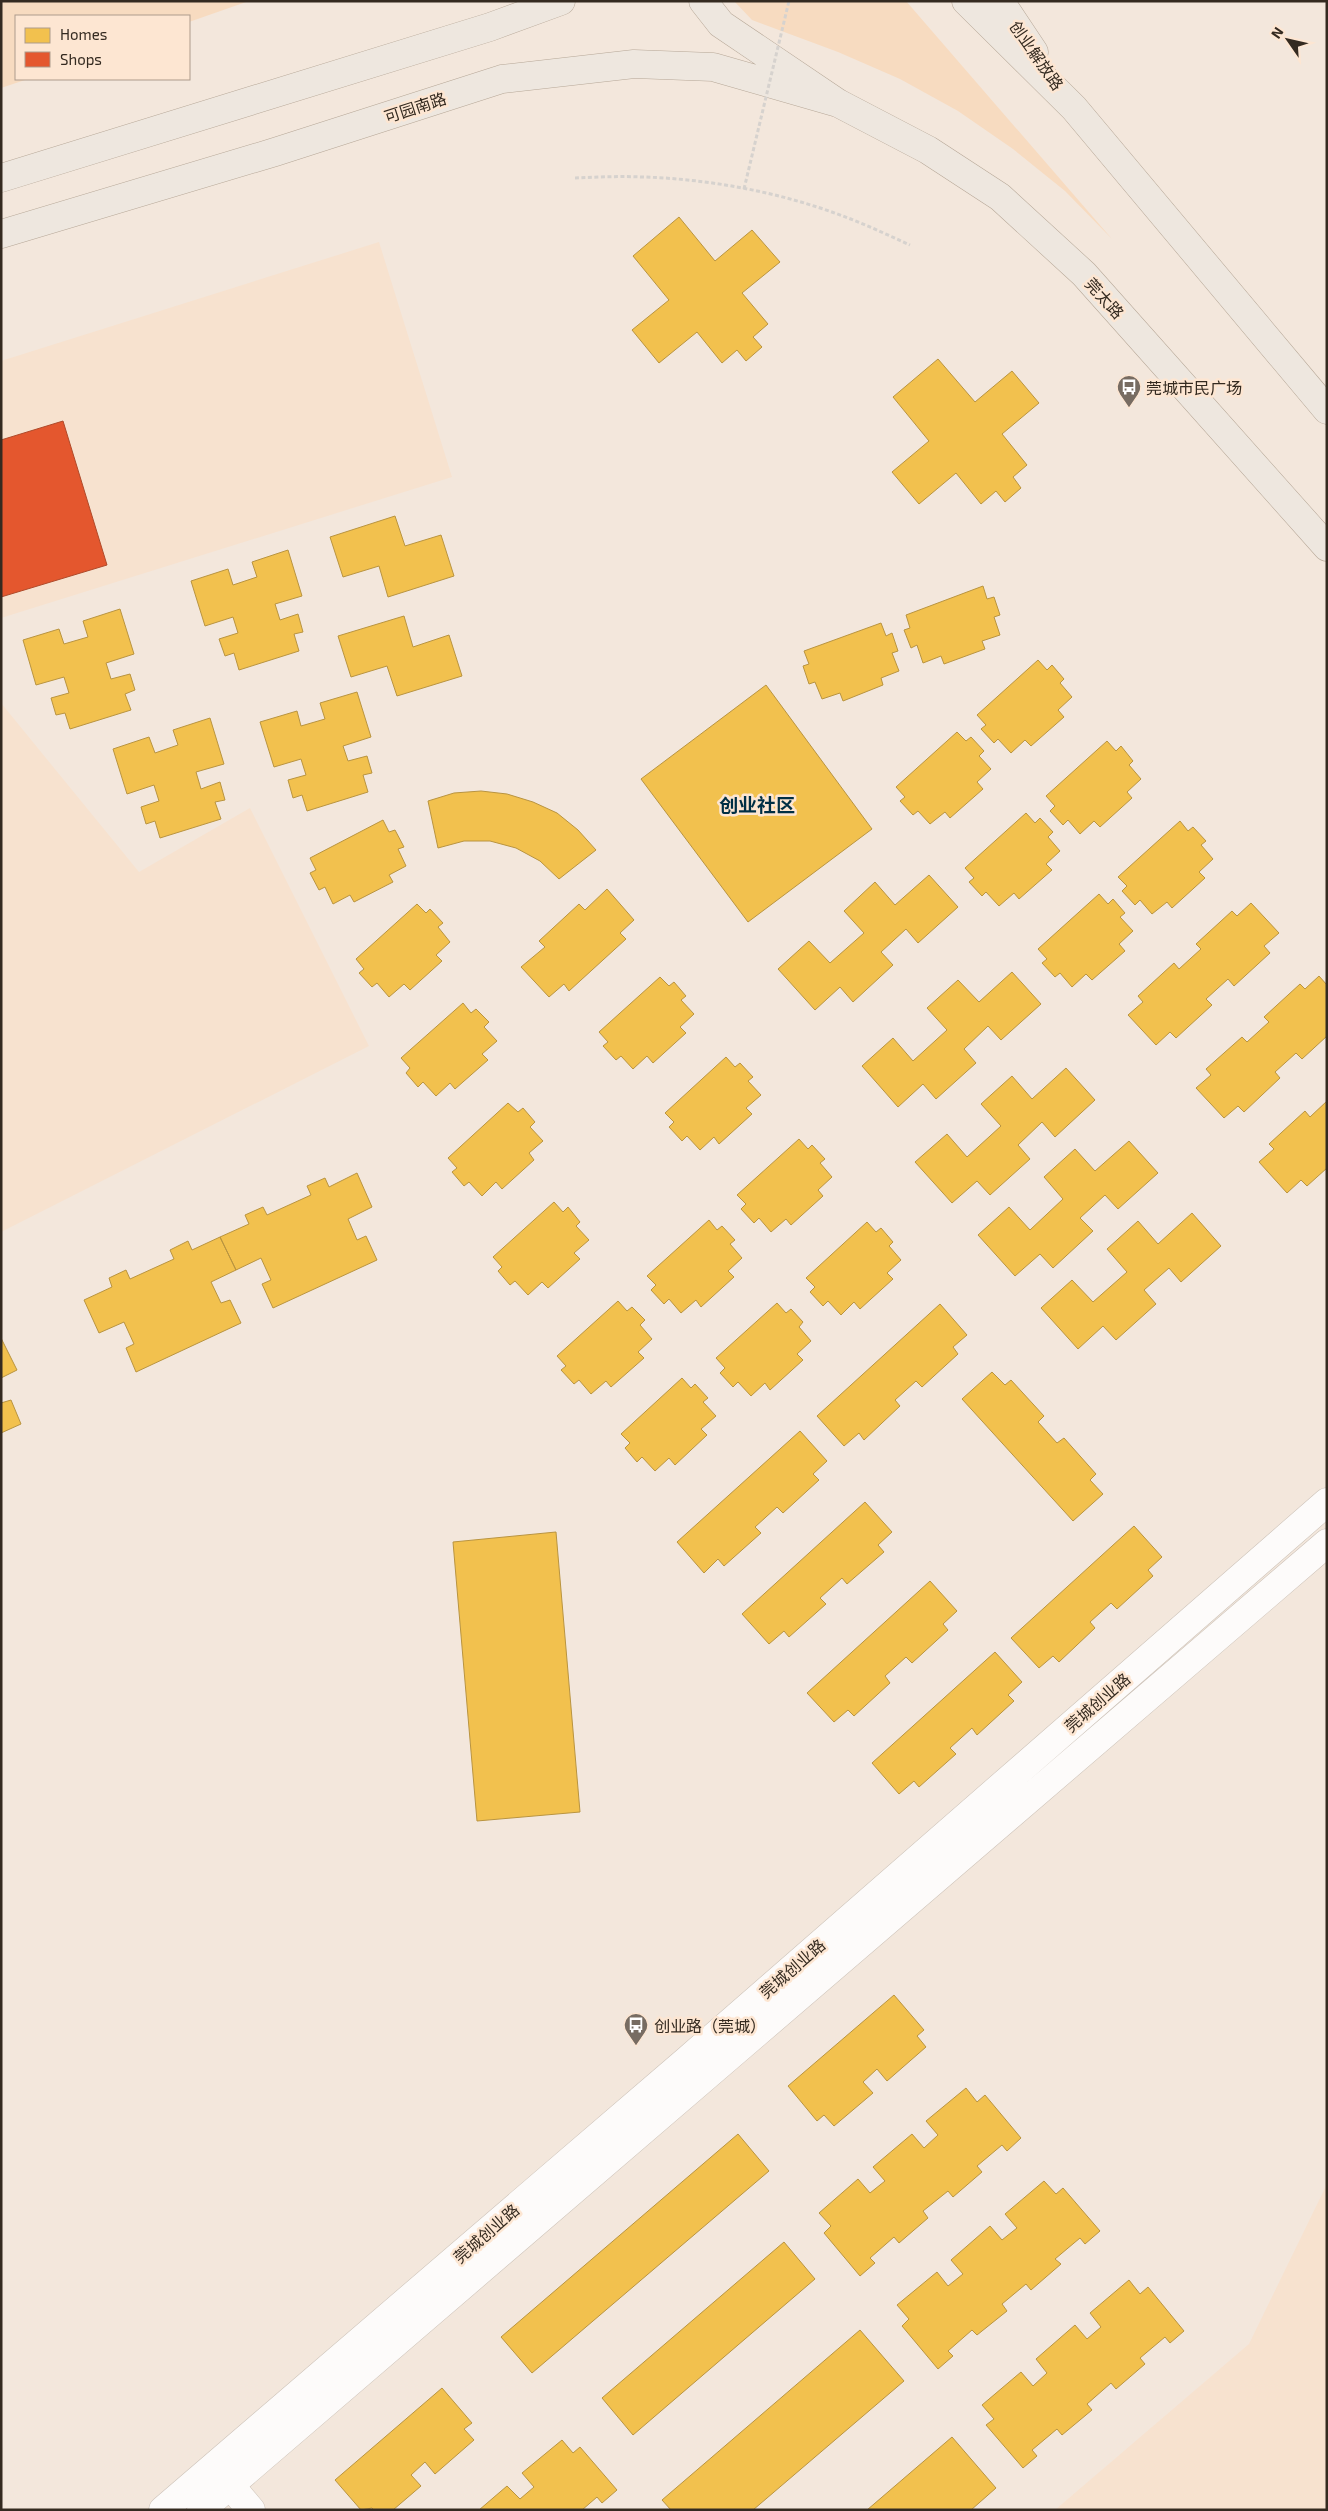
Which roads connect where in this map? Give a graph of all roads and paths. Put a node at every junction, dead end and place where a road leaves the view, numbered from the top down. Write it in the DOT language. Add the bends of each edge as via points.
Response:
graph roads {
  1 [pos="561,1"];
  2 [pos="703,1"];
  3 [pos="790,1"];
  4 [pos="966,1"];
  5 [pos="1000,1"];
  6 [pos="838,103"];
  7 [pos="1074,108"];
  8 [pos="1,178"];
  9 [pos="575,178"];
  10 [pos="744,189"];
  11 [pos="1,234"];
  12 [pos="910,245"];
  13 [pos="1327,410"];
  14 [pos="1327,547"];
  15 [pos="1327,1502"];
  16 [pos="1327,1543"];
  17 [pos="222,2476"];
  18 [pos="164,2510"];
  19 [pos="201,2510"];
  20 [pos="251,2510"];
  1 -- 8 [label="main road" via="480,30"];
  2 -- 6 [label="main road" via="721,24"];
  3 -- 10 [label="path, bridge"];
  4 -- 7 [label="main road"];
  5 -- 7 [label="main road, 创业解放路"];
  6 -- 11 [label="main road, 可园南路" via="713,67 634,64 502,79 275,152"];
  6 -- 14 [label="main road, 莞太路" via="928,150 1000,198 1084,274"];
  7 -- 13 [label="main road"];
  9 -- 10 [label="path" via="644,177"];
  10 -- 12 [label="path" via="847,217"];
  15 -- 17 [label="street, 莞城创业路" via="666,2078"];
  16 -- 17 [label="street, 莞城创业路"];
  17 -- 18 [label="street, 莞城创业路"];
  17 -- 19 [label="street, 莞城创业路"];
  17 -- 20 [label="street"];
}
